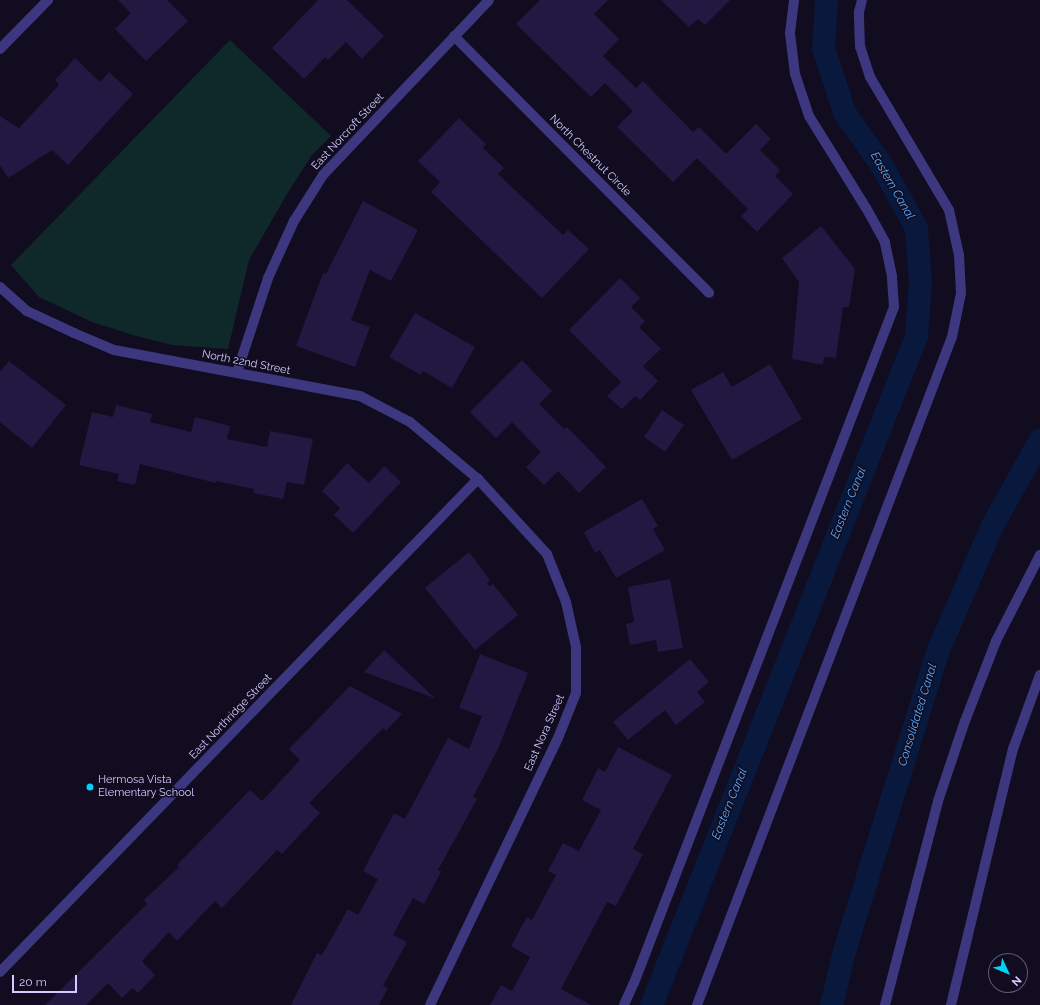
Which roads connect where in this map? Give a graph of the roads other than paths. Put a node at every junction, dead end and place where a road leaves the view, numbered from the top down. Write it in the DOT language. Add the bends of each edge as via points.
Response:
graph roads {
  1 [pos="48,0"];
  2 [pos="489,0"];
  3 [pos="794,0"];
  4 [pos="862,0"];
  5 [pos="454,36"];
  6 [pos="0,49"];
  7 [pos="0,287"];
  8 [pos="709,293"];
  9 [pos="238,372"];
  10 [pos="478,479"];
  11 [pos="1040,555"];
  12 [pos="1040,675"];
  13 [pos="0,972"];
  14 [pos="430,1005"];
  15 [pos="624,1005"];
  16 [pos="697,1005"];
  17 [pos="885,1005"];
  18 [pos="951,1005"];
  1 -- 6 [label="street"];
  2 -- 5 [label="street, East Norcroft Street"];
  3 -- 15 [label="street" via="790,33 794,68 806,110 885,242 892,276 894,307"];
  4 -- 16 [label="street" via="860,47 870,77 949,210 959,256 961,293 952,337"];
  5 -- 8 [label="street, North Chestnut Circle"];
  5 -- 9 [label="street, East Norcroft Street" via="323,175 294,221 268,278"];
  7 -- 9 [label="street, North 22nd Street" via="27,310 114,350"];
  9 -- 10 [label="street, North 22nd Street" via="360,396 410,422"];
  10 -- 13 [label="street, East Northridge Street"];
  10 -- 14 [label="street, East Nora Street" via="547,554 566,602 574,640 576,693 558,738"];
  11 -- 17 [label="street" via="996,641 965,721 938,801"];
  12 -- 18 [label="street" via="1014,749"];
}
